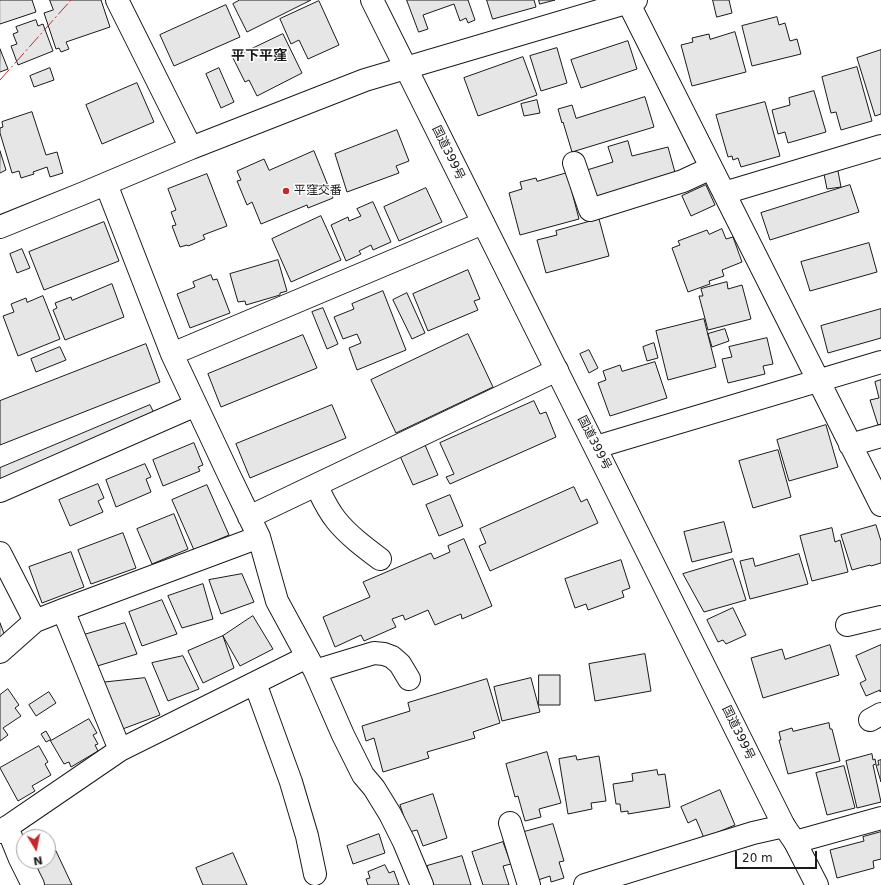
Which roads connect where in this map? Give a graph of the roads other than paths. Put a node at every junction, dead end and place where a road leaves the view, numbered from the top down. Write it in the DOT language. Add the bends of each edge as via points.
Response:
graph roads {
  1 [pos="117,0"];
  2 [pos="372,0"];
  3 [pos="630,1"];
  4 [pos="406,67"];
  5 [pos="881,146"];
  6 [pos="191,148"];
  7 [pos="574,164"];
  8 [pos="712,168"];
  9 [pos="106,184"];
  10 [pos="724,193"];
  11 [pos="483,223"];
  12 [pos="0,227"];
  13 [pos="172,354"];
  14 [pos="881,362"];
  15 [pos="557,370"];
  16 [pos="818,380"];
  17 [pos="196,405"];
  18 [pos="881,436"];
  19 [pos="850,445"];
  20 [pos="596,447"];
  21 [pos="316,485"];
  22 [pos="0,491"];
  23 [pos="881,505"];
  24 [pos="249,517"];
  25 [pos="259,537"];
  26 [pos="0,553"];
  27 [pos="380,559"];
  28 [pos="63,610"];
  29 [pos="881,617"];
  30 [pos="36,622"];
  31 [pos="847,625"];
  32 [pos="0,652"];
  33 [pos="311,664"];
  34 [pos="409,679"];
  35 [pos="255,683"];
  36 [pos="120,750"];
  37 [pos="881,818"];
  38 [pos="510,823"];
  39 [pos="4,830"];
  40 [pos="790,834"];
  41 [pos="315,874"];
  42 [pos="645,876"];
  43 [pos="34,885"];
  44 [pos="422,885"];
  45 [pos="529,885"];
  46 [pos="585,885"];
  47 [pos="817,885"];
  1 -- 6 [label="main road"];
  2 -- 4 [label="main road, 国道399号"];
  3 -- 4 [label="main road"];
  3 -- 8 [label="main road"];
  4 -- 6 [label="main road" via="364,80"];
  4 -- 11 [label="main road, 国道399号"];
  5 -- 10 [label="main road"];
  6 -- 9 [label="main road"];
  7 -- 8 [label="main road" via="590,210 683,181"];
  8 -- 10 [label="main road"];
  9 -- 12 [label="main road"];
  9 -- 13 [label="main road"];
  10 -- 16 [label="main road"];
  11 -- 13 [label="main road"];
  11 -- 15 [label="main road, 国道399号"];
  13 -- 17 [label="main road"];
  14 -- 16 [label="main road"];
  15 -- 20 [label="main road, 国道399号"];
  15 -- 21 [label="main road"];
  16 -- 19 [label="main road"];
  16 -- 20 [label="main road"];
  17 -- 22 [label="main road"];
  17 -- 24 [label="main road"];
  18 -- 19 [label="main road"];
  19 -- 23 [label="main road"];
  20 -- 40 [label="main road, 国道399号"];
  21 -- 24 [label="main road"];
  21 -- 27 [label="main road" via="335,519 352,537"];
  24 -- 25 [label="main road"];
  25 -- 28 [label="main road"];
  25 -- 33 [label="main road" via="277,601"];
  26 -- 30 [label="main road"];
  28 -- 30 [label="main road"];
  28 -- 36 [label="main road"];
  29 -- 31 [label="main road"];
  30 -- 32 [label="main road"];
  33 -- 34 [label="main road" via="374,653 384,654 400,664"];
  33 -- 35 [label="main road"];
  33 -- 44 [label="main road" via="343,736 363,775 390,814"];
  35 -- 36 [label="main road"];
  35 -- 41 [label="main road" via="291,782"];
  36 -- 39 [label="main road"];
  37 -- 40 [label="main road"];
  38 -- 45 [label="main road"];
  39 -- 43 [label="main road"];
  40 -- 42 [label="main road" via="753,833"];
  40 -- 47 [label="main road, 国道399号"];
  42 -- 46 [label="main road"];
}
